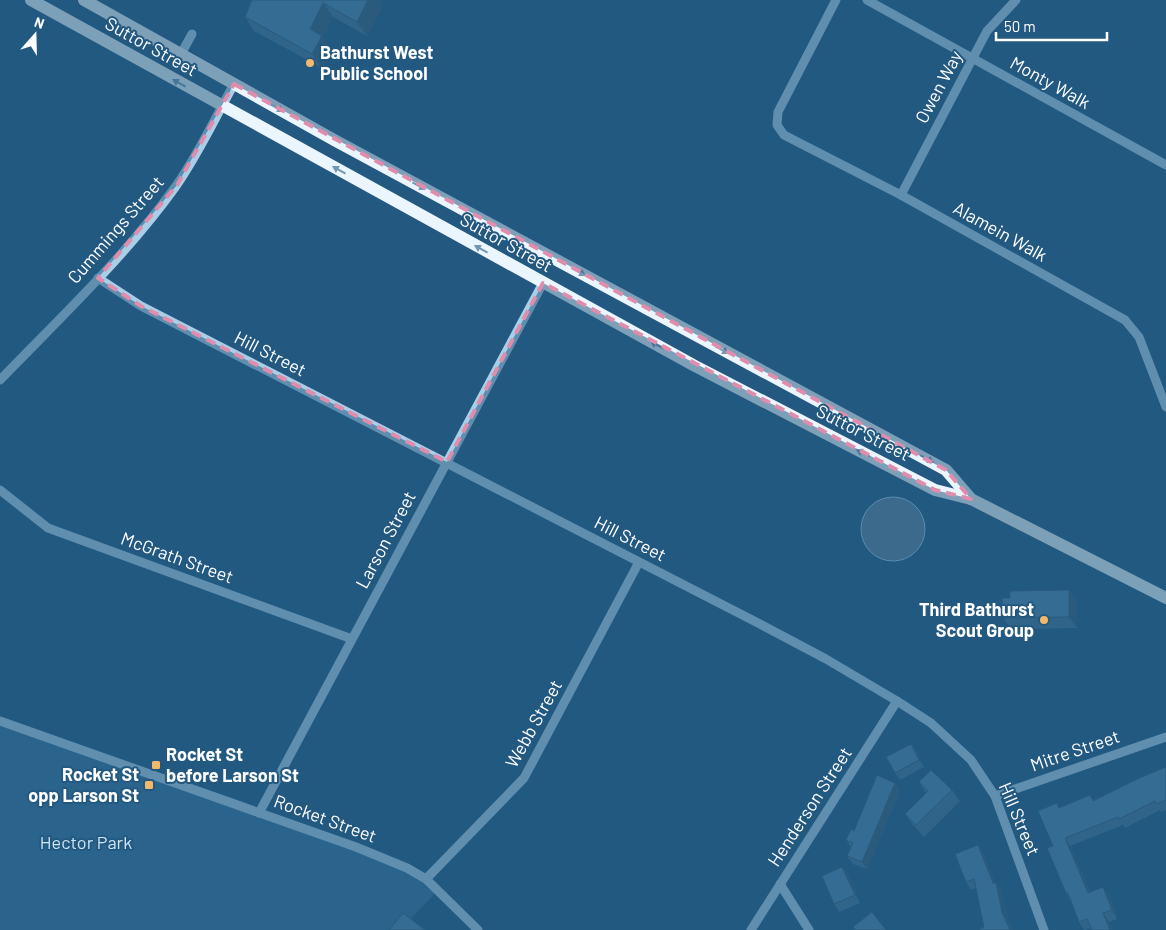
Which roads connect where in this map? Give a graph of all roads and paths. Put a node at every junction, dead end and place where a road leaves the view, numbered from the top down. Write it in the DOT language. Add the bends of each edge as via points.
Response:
graph roads {
  1 [pos="31,0"];
  2 [pos="84,0"];
  3 [pos="836,0"];
  4 [pos="866,0"];
  5 [pos="1016,0"];
  6 [pos="192,34"];
  7 [pos="181,54"];
  8 [pos="972,59"];
  9 [pos="234,84"];
  10 [pos="222,106"];
  11 [pos="1166,165"];
  12 [pos="901,195"];
  13 [pos="98,278"];
  14 [pos="543,283"];
  15 [pos="0,380"];
  16 [pos="1166,407"];
  17 [pos="447,462"];
  18 [pos="0,490"];
  19 [pos="972,499"];
  20 [pos="639,562"];
  21 [pos="1166,598"];
  22 [pos="352,639"];
  23 [pos="897,701"];
  24 [pos="0,721"];
  25 [pos="1166,737"];
  26 [pos="995,796"];
  27 [pos="259,813"];
  28 [pos="426,879"];
  29 [pos="780,884"];
  30 [pos="478,930"];
  31 [pos="751,930"];
  32 [pos="809,930"];
  33 [pos="1044,930"];
  10 -- 1 [label="main road, Suttor Street, one-way"];
  2 -- 7 [label="main road, Suttor Street"];
  3 -- 12 [label="street, Alamein Walk" via="778,112 777,125 784,135"];
  4 -- 8 [label="street, Monty Walk"];
  5 -- 8 [label="street, Owen Way" via="987,31"];
  6 -- 7 [label="street"];
  7 -- 9 [label="main road, Suttor Street"];
  8 -- 11 [label="street, Monty Walk"];
  8 -- 12 [label="street, Owen Way"];
  9 -- 10 [label="street, Cummings Street"];
  9 -- 19 [label="main road, Suttor Street, one-way" via="946,470"];
  10 -- 13 [label="street, Cummings Street" via="177,185"];
  14 -- 10 [label="main road, Suttor Street, one-way"];
  12 -- 16 [label="street, Alamein Walk" via="1125,320 1139,337"];
  13 -- 15 [label="street, Cummings Street"];
  13 -- 17 [label="street, Hill Street" via="141,306"];
  14 -- 17 [label="street, Larson Street"];
  19 -- 14 [label="main road, Suttor Street, one-way" via="934,490"];
  17 -- 20 [label="street, Hill Street"];
  17 -- 22 [label="street, Larson Street"];
  18 -- 22 [label="street, McGrath Street" via="48,528"];
  19 -- 21 [label="main road, Suttor Street"];
  20 -- 23 [label="street, Hill Street" via="810,650"];
  20 -- 28 [label="street, Webb Street" via="524,778"];
  22 -- 27 [label="street, Larson Street"];
  23 -- 26 [label="street, Hill Street" via="931,723 970,760"];
  23 -- 29 [label="street, Henderson Street"];
  24 -- 27 [label="street, Rocket Street"];
  25 -- 26 [label="street, Mitre Street"];
  26 -- 33 [label="street, Hill Street"];
  27 -- 28 [label="street, Rocket Street" via="374,854"];
  28 -- 30 [label="street, Rocket Street"];
  29 -- 31 [label="street, Henderson Street"];
  29 -- 32 [label="street"];
}
